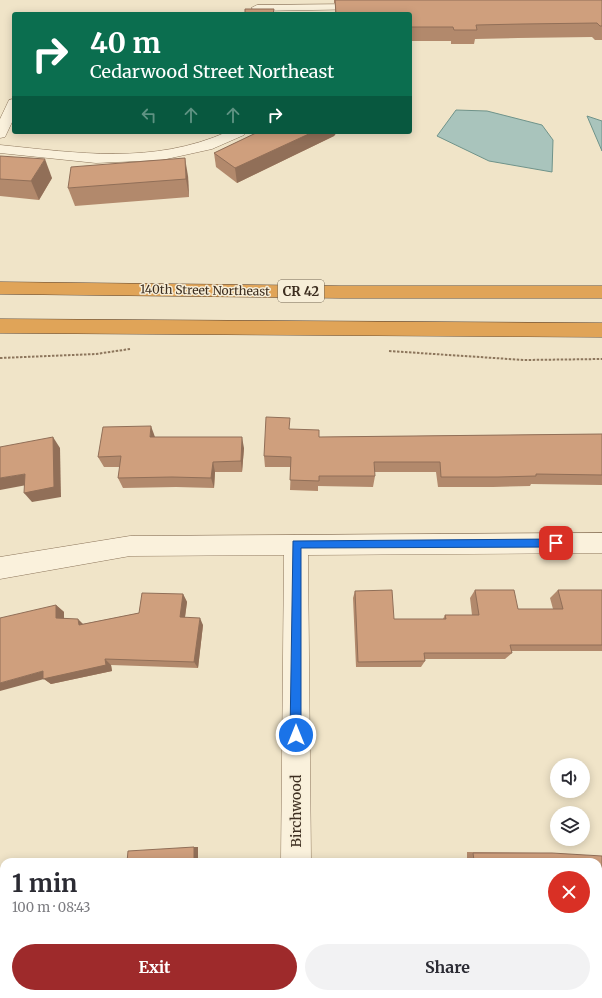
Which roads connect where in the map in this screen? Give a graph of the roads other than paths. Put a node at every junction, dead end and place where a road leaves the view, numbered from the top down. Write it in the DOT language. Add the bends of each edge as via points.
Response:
graph roads {
  1 [pos="378,7"];
  2 [pos="257,8"];
  3 [pos="307,11"];
  4 [pos="12,107"];
  5 [pos="0,134"];
  6 [pos="234,134"];
  7 [pos="0,149"];
  8 [pos="0,288"];
  9 [pos="602,292"];
  10 [pos="0,326"];
  11 [pos="602,330"];
  12 [pos="602,543"];
  13 [pos="296,544"];
  14 [pos="0,568"];
  15 [pos="296,858"];
  1 -- 3 [label="street"];
  2 -- 3 [label="street"];
  4 -- 5 [label="street"];
  6 -- 7 [label="street" via="207,146 162,156 96,159"];
  8 -- 9 [label="highway, 140th Street Northeast / CR 42"];
  10 -- 11 [label="highway"];
  12 -- 13 [label="street"];
  13 -- 14 [label="street" via="130,546"];
  13 -- 15 [label="street, Birchwood"];
}
